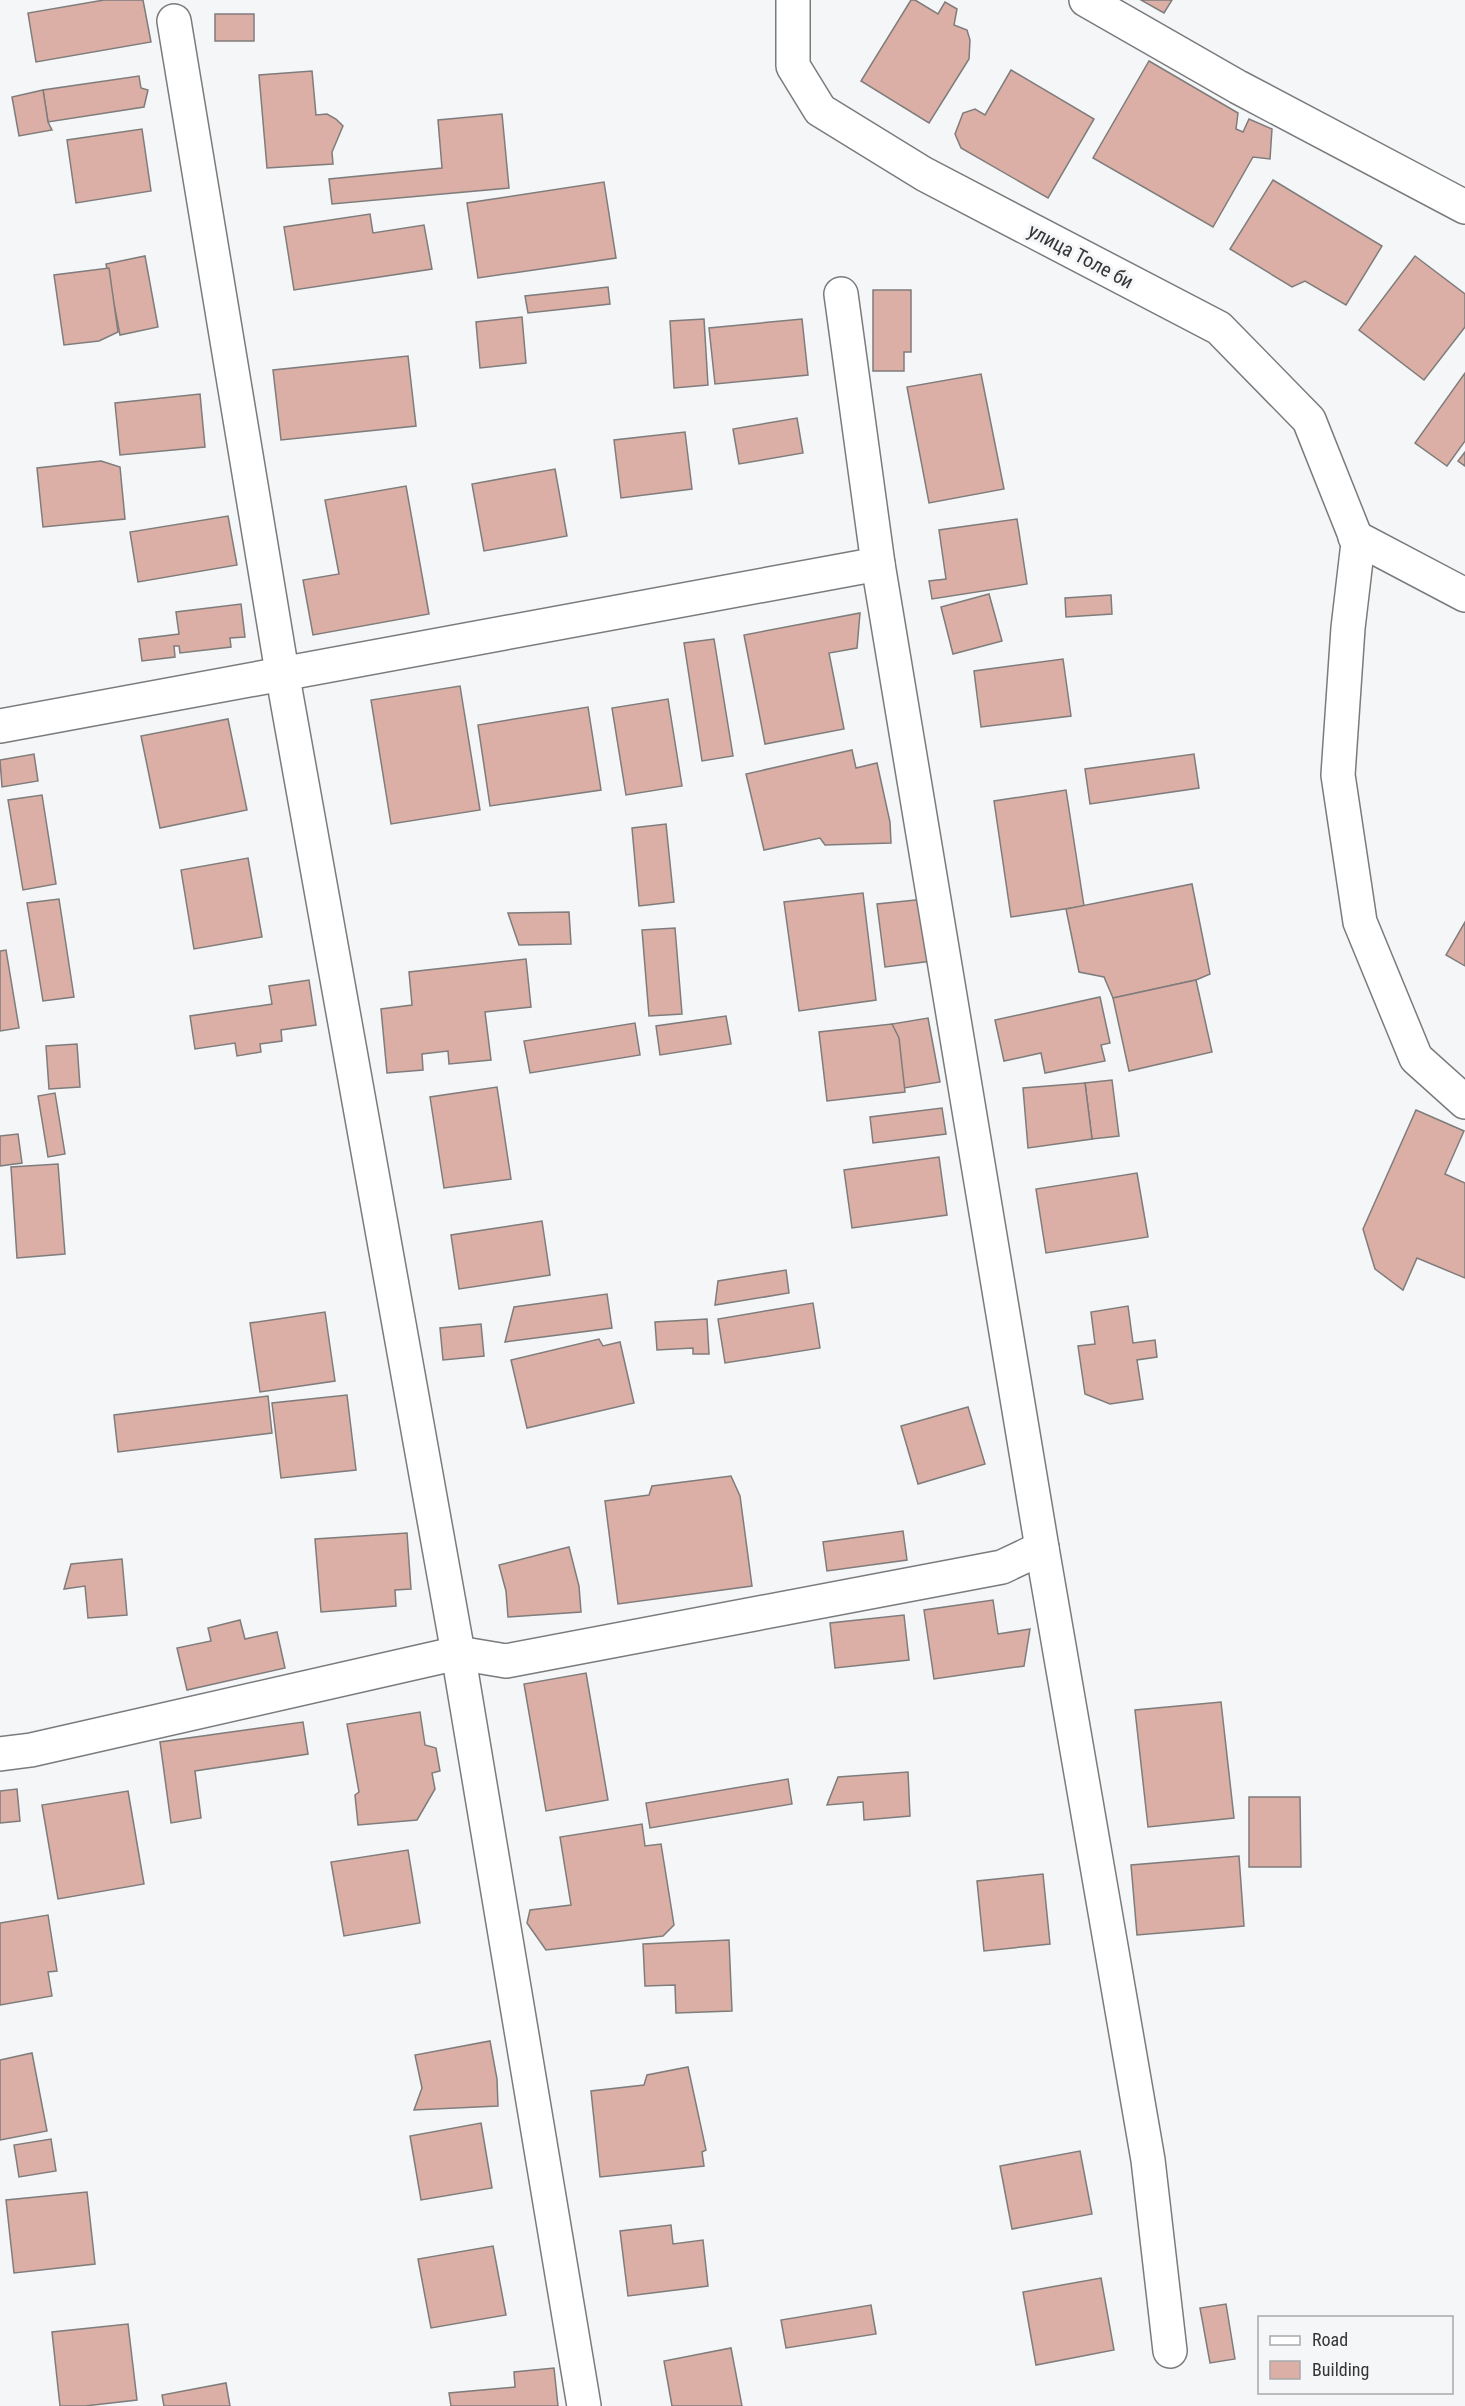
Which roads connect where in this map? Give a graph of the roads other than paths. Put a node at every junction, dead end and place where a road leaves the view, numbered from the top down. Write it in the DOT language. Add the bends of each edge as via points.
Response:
graph roads {
  1 [pos="793,0"];
  2 [pos="1086,0"];
  3 [pos="174,21"];
  4 [pos="1465,207"];
  5 [pos="841,294"];
  6 [pos="1356,540"];
  7 [pos="878,564"];
  8 [pos="1465,595"];
  9 [pos="282,672"];
  10 [pos="0,726"];
  11 [pos="1465,1102"];
  12 [pos="1042,1548"];
  13 [pos="458,1653"];
  14 [pos="0,1754"];
  15 [pos="1170,2351"];
  16 [pos="584,2406"];
  1 -- 6 [label="street, улица Толе би" via="793,66 820,110 924,174 1219,328 1309,420"];
  2 -- 4 [label="street" via="1238,87"];
  3 -- 9 [label="street"];
  5 -- 7 [label="street"];
  6 -- 8 [label="street"];
  6 -- 11 [label="street" via="1338,775 1360,922 1416,1058"];
  7 -- 9 [label="street"];
  7 -- 12 [label="street"];
  9 -- 10 [label="street"];
  9 -- 13 [label="street"];
  12 -- 13 [label="street" via="1002,1567 506,1661"];
  12 -- 15 [label="street" via="1148,2160"];
  13 -- 14 [label="street"];
  13 -- 16 [label="street"];
}
